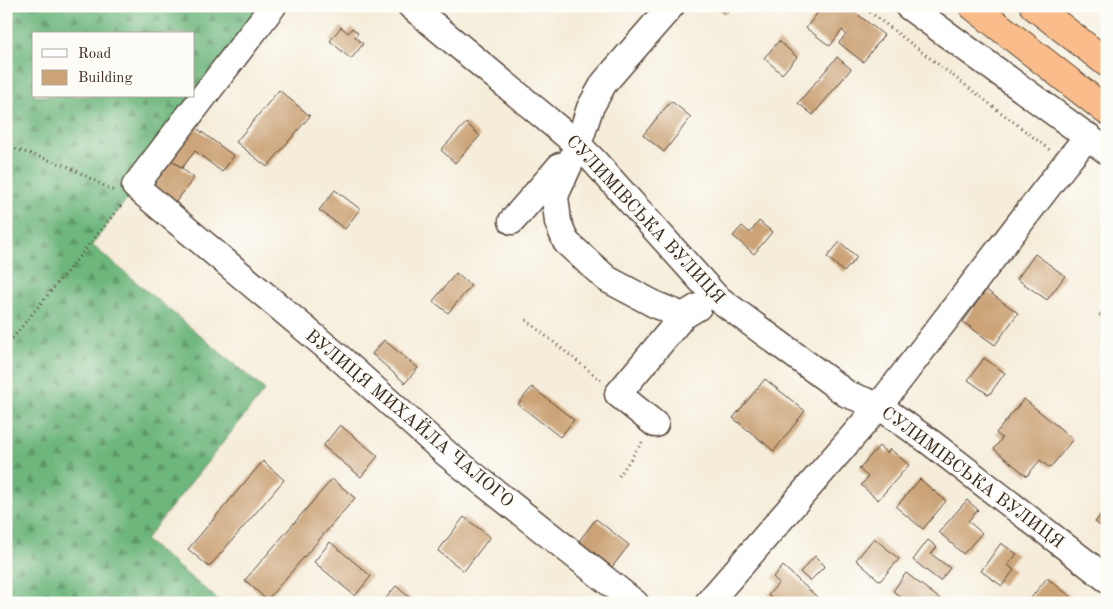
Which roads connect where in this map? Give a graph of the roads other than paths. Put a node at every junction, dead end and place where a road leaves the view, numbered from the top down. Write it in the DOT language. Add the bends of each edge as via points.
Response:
graph roads {
  1 [pos="273,6"];
  2 [pos="411,6"];
  3 [pos="671,6"];
  4 [pos="908,6"];
  5 [pos="973,6"];
  6 [pos="1034,6"];
  7 [pos="1107,64"];
  8 [pos="1107,111"];
  9 [pos="1097,143"];
  10 [pos="578,145"];
  11 [pos="512,220"];
  12 [pos="716,297"];
  13 [pos="683,316"];
  14 [pos="879,406"];
  15 [pos="655,424"];
  16 [pos="1107,578"];
  17 [pos="635,603"];
  18 [pos="708,603"];
  1 -- 17 [label="street, ВУЛИЦЯ МИХАЙЛА ЧАЛОГО" via="131,192 188,231 447,454"];
  2 -- 10 [label="street, СУЛИМІВСЬКА ВУЛИЦЯ"];
  3 -- 10 [label="street" via="604,83 590,108"];
  4 -- 9 [label="street"];
  5 -- 8 [label="highway"];
  6 -- 7 [label="highway"];
  9 -- 14 [label="street" via="1066,163"];
  10 -- 11 [label="street"];
  10 -- 12 [label="street, СУЛИМІВСЬКА ВУЛИЦЯ"];
  10 -- 13 [label="street" via="555,196 558,222 566,242 607,279"];
  12 -- 13 [label="street"];
  12 -- 14 [label="street, СУЛИМІВСЬКА ВУЛИЦЯ" via="847,394"];
  13 -- 15 [label="street" via="618,394"];
  14 -- 16 [label="street, СУЛИМІВСЬКА ВУЛИЦЯ"];
  14 -- 18 [label="street"];
}
